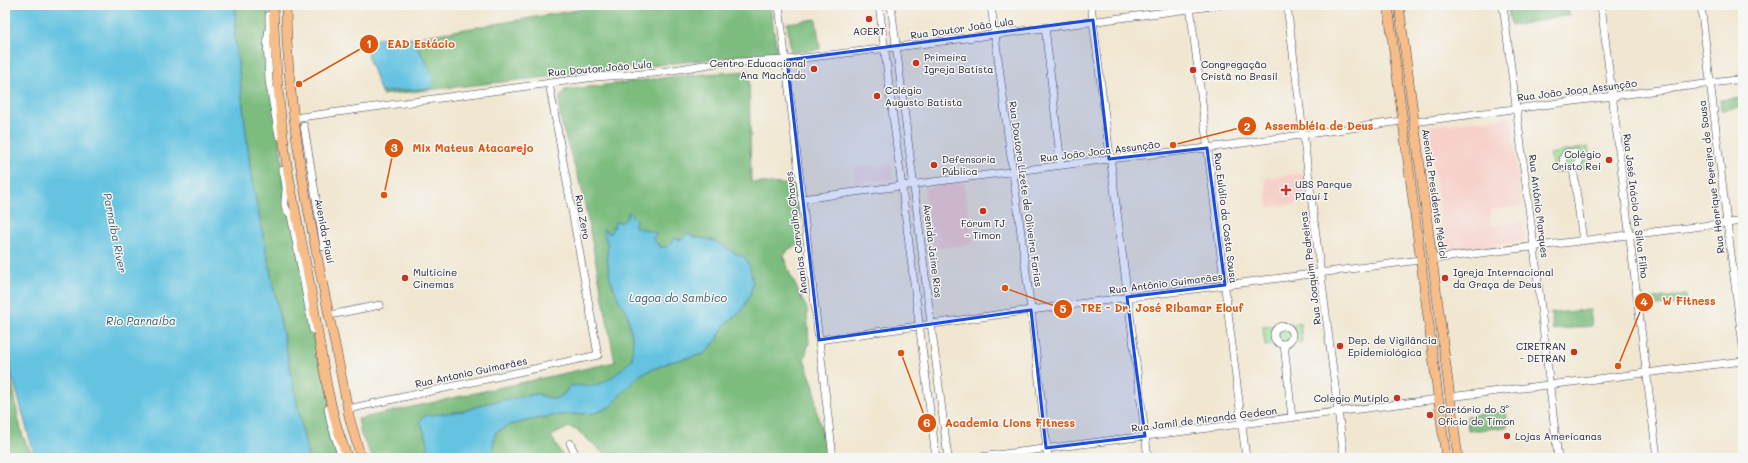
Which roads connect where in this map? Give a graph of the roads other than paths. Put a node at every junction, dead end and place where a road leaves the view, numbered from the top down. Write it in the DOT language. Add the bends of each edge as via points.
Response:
graph roads {
  1 [pos="269,5"];
  2 [pos="273,5"];
  3 [pos="286,5"];
  4 [pos="779,5"];
  5 [pos="879,5"];
  6 [pos="891,5"];
  7 [pos="991,5"];
  8 [pos="1091,5"];
  9 [pos="1220,5"];
  10 [pos="1287,5"];
  11 [pos="1388,5"];
  12 [pos="1399,5"];
  13 [pos="1503,5"];
  14 [pos="1602,5"];
  15 [pos="1701,5"];
  16 [pos="1190,7"];
  17 [pos="1092,20"];
  18 [pos="1045,27"];
  19 [pos="274,33"];
  20 [pos="287,34"];
  21 [pos="994,34"];
  22 [pos="897,47"];
  23 [pos="885,48"];
  24 [pos="786,60"];
  25 [pos="1743,79"];
  26 [pos="549,83"];
  27 [pos="1710,83"];
  28 [pos="1612,96"];
  29 [pos="1516,108"];
  30 [pos="294,118"];
  31 [pos="905,120"];
  32 [pos="893,121"];
  33 [pos="1402,121"];
  34 [pos="1414,122"];
  35 [pos="304,126"];
  36 [pos="1304,135"];
  37 [pos="1207,148"];
  38 [pos="1109,159"];
  39 [pos="1062,165"];
  40 [pos="1573,168"];
  41 [pos="1012,172"];
  42 [pos="1422,175"];
  43 [pos="1408,177"];
  44 [pos="914,185"];
  45 [pos="901,187"];
  46 [pos="801,199"];
  47 [pos="1743,221"];
  48 [pos="1727,222"];
  49 [pos="1630,235"];
  50 [pos="1583,241"];
  51 [pos="324,247"];
  52 [pos="1534,247"];
  53 [pos="1432,259"];
  54 [pos="1420,260"];
  55 [pos="1321,273"];
  56 [pos="1225,285"];
  57 [pos="1127,298"];
  58 [pos="380,305"];
  59 [pos="1031,310"];
  60 [pos="330,315"];
  61 [pos="932,324"];
  62 [pos="919,326"];
  63 [pos="819,340"];
  64 [pos="1284,344"];
  65 [pos="1743,346"];
  66 [pos="598,355"];
  67 [pos="1743,362"];
  68 [pos="1647,373"];
  69 [pos="1550,384"];
  70 [pos="1450,397"];
  71 [pos="1438,399"];
  72 [pos="348,409"];
  73 [pos="1339,412"];
  74 [pos="1292,418"];
  75 [pos="1242,424"];
  76 [pos="1145,436"];
  77 [pos="570,443"];
  78 [pos="1046,448"];
  79 [pos="342,458"];
  80 [pos="348,458"];
  81 [pos="362,458"];
  82 [pos="577,458"];
  83 [pos="833,458"];
  84 [pos="936,458"];
  85 [pos="948,458"];
  86 [pos="972,458"];
  87 [pos="1048,458"];
  88 [pos="1148,458"];
  89 [pos="1246,458"];
  90 [pos="1344,458"];
  91 [pos="1446,458"];
  92 [pos="1458,458"];
  93 [pos="1558,458"];
  94 [pos="1658,458"];
  1 -- 79 [label="street" via="269,81 286,190 284,198 286,210 291,215 331,424"];
  2 -- 19 [label="main road"];
  3 -- 20 [label="main road, Avenida Piauí"];
  4 -- 24 [label="street, Ananias Carvalho Chaves"];
  5 -- 23 [label="street"];
  6 -- 22 [label="street, Avenida Jaime Rios"];
  7 -- 21 [label="street, Rua Doutora Lizete de Oliveira Farias"];
  8 -- 17 [label="street"];
  9 -- 16 [label="street, Rua Doutor João Lula"];
  10 -- 36 [label="street, Rua Joaquim Pedreiras"];
  11 -- 33 [label="main road"];
  12 -- 34 [label="main road, Avenida Presidente Médici"];
  13 -- 29 [label="street, Rua Antônio Marques"];
  14 -- 28 [label="street, Rua José Inácio da Silva Filho"];
  15 -- 27 [label="street, Rua Henrique Pereira de Sousa"];
  16 -- 17 [label="street, Rua Doutor João Lula"];
  16 -- 37 [label="street, Rua Eulálio da Costa Sousa"];
  17 -- 18 [label="street, Rua Doutor João Lula"];
  17 -- 38 [label="street"];
  18 -- 21 [label="street, Rua Doutor João Lula"];
  18 -- 39 [label="street"];
  19 -- 20 [label="main road"];
  19 -- 80 [label="main road" via="275,68 286,160 332,409 340,440"];
  20 -- 30 [label="main road, Avenida Piauí"];
  21 -- 22 [label="street, Rua Doutor João Lula"];
  21 -- 41 [label="street, Rua Doutora Lizete de Oliveira Farias"];
  22 -- 23 [label="street"];
  22 -- 31 [label="street, Avenida Jaime Rios"];
  23 -- 24 [label="street, Rua Doutor João Lula"];
  23 -- 32 [label="street"];
  24 -- 26 [label="street, Rua Doutor João Lula" via="716,63 655,73 621,74"];
  24 -- 46 [label="street, Ananias Carvalho Chaves"];
  25 -- 27 [label="street, Rua João Joca Assunção"];
  26 -- 30 [label="street, Rua Doutor João Lula"];
  26 -- 66 [label="street, Rua Zero"];
  27 -- 28 [label="street, Rua João Joca Assunção"];
  27 -- 48 [label="street, Rua Henrique Pereira de Sousa"];
  28 -- 29 [label="street, Rua João Joca Assunção"];
  28 -- 49 [label="street, Rua José Inácio da Silva Filho"];
  29 -- 34 [label="street, Rua João Joca Assunção"];
  29 -- 52 [label="street, Rua Antônio Marques"];
  30 -- 60 [label="main road, Avenida Piauí"];
  31 -- 32 [label="street"];
  31 -- 44 [label="street, Avenida Jaime Rios"];
  32 -- 45 [label="street"];
  33 -- 36 [label="street, Rua João Joca Assunção"];
  33 -- 43 [label="main road"];
  34 -- 42 [label="main road, Avenida Presidente Médici"];
  35 -- 51 [label="street"];
  36 -- 37 [label="street, Rua João Joca Assunção"];
  36 -- 55 [label="street, Rua Joaquim Pedreiras"];
  37 -- 38 [label="street, Rua João Joca Assunção"];
  37 -- 56 [label="street, Rua Eulálio da Costa Sousa"];
  38 -- 39 [label="street, Rua João Joca Assunção"];
  38 -- 57 [label="street"];
  39 -- 41 [label="street, Rua João Joca Assunção"];
  40 -- 50 [label="street"];
  41 -- 44 [label="street, Rua João Joca Assunção"];
  41 -- 59 [label="street, Rua Doutora Lizete de Oliveira Farias"];
  42 -- 43 [label="main road"];
  42 -- 53 [label="main road, Avenida Presidente Médici"];
  43 -- 54 [label="main road"];
  44 -- 45 [label="street, Rua João Joca Assunção"];
  44 -- 61 [label="street, Avenida Jaime Rios"];
  45 -- 46 [label="street, Rua João Joca Assunção"];
  45 -- 62 [label="street"];
  46 -- 63 [label="street, Ananias Carvalho Chaves"];
  47 -- 48 [label="street"];
  48 -- 49 [label="street"];
  48 -- 65 [label="street, Rua Henrique Pereira de Sousa"];
  49 -- 50 [label="street"];
  49 -- 68 [label="street, Rua José Inácio da Silva Filho"];
  50 -- 52 [label="street"];
  52 -- 53 [label="street"];
  52 -- 69 [label="street, Rua Antônio Marques"];
  53 -- 70 [label="main road, Avenida Presidente Médici"];
  54 -- 55 [label="street, Rua Antônio Guimarães"];
  54 -- 71 [label="main road"];
  55 -- 56 [label="street, Rua Antônio Guimarães"];
  55 -- 73 [label="street, Rua Joaquim Pedreiras"];
  56 -- 57 [label="street, Rua Antônio Guimarães"];
  56 -- 75 [label="street, Rua Eulálio da Costa Sousa"];
  57 -- 59 [label="street, Rua Antônio Guimarães"];
  57 -- 76 [label="street"];
  58 -- 60 [label="street"];
  59 -- 61 [label="street, Rua Antônio Guimarães"];
  59 -- 78 [label="street, Rua Doutora Lizete de Oliveira Farias"];
  60 -- 72 [label="main road, Avenida Piauí"];
  61 -- 62 [label="street, Rua Antônio Guimarães"];
  61 -- 85 [label="street, Avenida Jaime Rios"];
  62 -- 63 [label="street, Rua Antônio Guimarães"];
  62 -- 84 [label="street"];
  63 -- 83 [label="street, Ananias Carvalho Chaves"];
  64 -- 74 [label="street"];
  66 -- 72 [label="street, Rua Antonio Guimarães"];
  67 -- 68 [label="street"];
  68 -- 69 [label="street"];
  68 -- 94 [label="street, Rua José Inácio da Silva Filho"];
  69 -- 70 [label="street"];
  69 -- 93 [label="street, Rua Antônio Marques"];
  70 -- 92 [label="main road, Avenida Presidente Médici"];
  71 -- 73 [label="street, Rua Jamil de Miranda Gedeon"];
  71 -- 91 [label="main road"];
  72 -- 81 [label="main road, Avenida Piauí"];
  73 -- 74 [label="street, Rua Jamil de Miranda Gedeon"];
  73 -- 90 [label="street, Rua Joaquim Pedreiras"];
  74 -- 75 [label="street, Rua Jamil de Miranda Gedeon"];
  75 -- 76 [label="street, Rua Jamil de Miranda Gedeon"];
  75 -- 89 [label="street, Rua Eulálio da Costa Sousa"];
  76 -- 78 [label="street, Rua Jamil de Miranda Gedeon"];
  76 -- 88 [label="street"];
  77 -- 82 [label="street"];
  78 -- 86 [label="street, Rua Jamil de Miranda Gedeon"];
  78 -- 87 [label="street, Rua Doutora Lizete de Oliveira Farias"];
}
